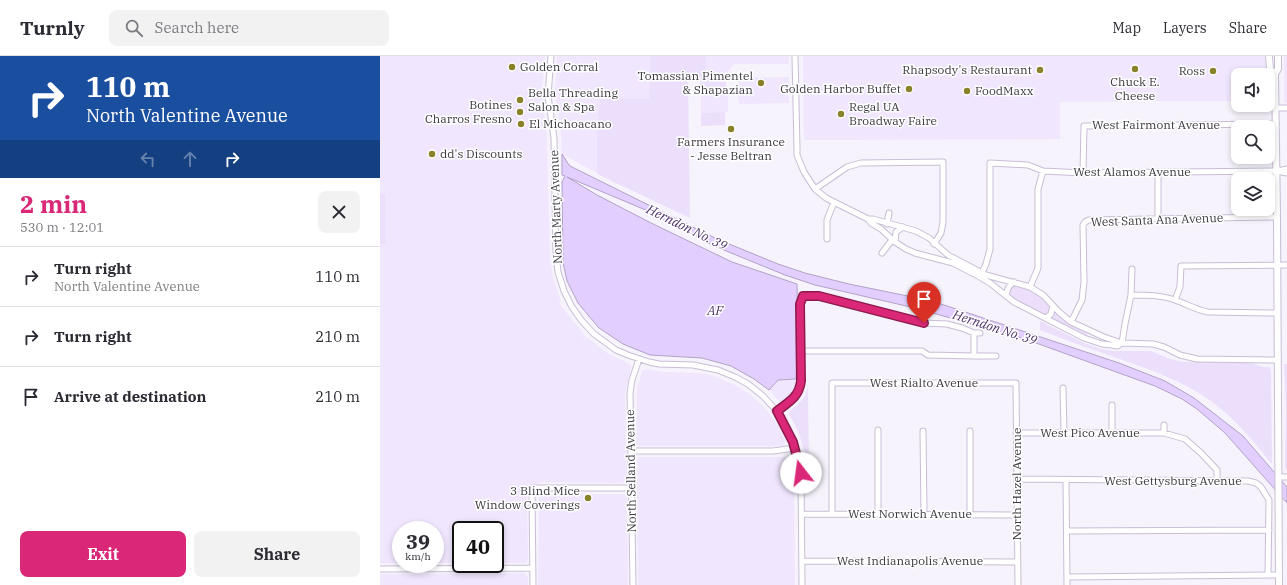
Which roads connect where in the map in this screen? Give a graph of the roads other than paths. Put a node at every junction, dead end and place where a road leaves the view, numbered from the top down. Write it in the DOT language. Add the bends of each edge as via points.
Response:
graph roads {
  1 [pos="551,56"];
  2 [pos="795,56"];
  3 [pos="1269,56"];
  4 [pos="1278,56"];
  5 [pos="1270,68"];
  6 [pos="1275,74"];
  7 [pos="1276,108"];
  8 [pos="1287,108"];
  9 [pos="1276,124"];
  10 [pos="1287,169"];
  11 [pos="1043,171"];
  12 [pos="1276,171"];
  13 [pos="1158,172"];
  14 [pos="1083,173"];
  15 [pos="1287,174"];
  16 [pos="815,189"];
  17 [pos="834,202"];
  18 [pos="889,214"];
  19 [pos="1277,218"];
  20 [pos="868,219"];
  21 [pos="1158,219"];
  22 [pos="887,224"];
  23 [pos="903,226"];
  24 [pos="827,239"];
  25 [pos="893,241"];
  26 [pos="934,244"];
  27 [pos="882,253"];
  28 [pos="1277,264"];
  29 [pos="1287,265"];
  30 [pos="1132,269"];
  31 [pos="981,275"];
  32 [pos="1014,282"];
  33 [pos="1030,287"];
  34 [pos="1131,295"];
  35 [pos="1006,296"];
  36 [pos="1175,300"];
  37 [pos="1053,306"];
  38 [pos="1277,313"];
  39 [pos="1046,318"];
  40 [pos="1071,322"];
  41 [pos="974,333"];
  42 [pos="980,333"];
  43 [pos="1122,343"];
  44 [pos="801,351"];
  45 [pos="974,356"];
  46 [pos="996,356"];
  47 [pos="639,359"];
  48 [pos="1278,360"];
  49 [pos="1016,383"];
  50 [pos="1063,388"];
  51 [pos="1112,405"];
  52 [pos="777,411"];
  53 [pos="1164,425"];
  54 [pos="878,430"];
  55 [pos="924,431"];
  56 [pos="970,431"];
  57 [pos="1016,433"];
  58 [pos="1064,433"];
  59 [pos="1164,433"];
  60 [pos="1112,434"];
  61 [pos="795,448"];
  62 [pos="631,451"];
  63 [pos="1279,477"];
  64 [pos="1287,477"];
  65 [pos="1017,479"];
  66 [pos="1066,480"];
  67 [pos="1217,481"];
  68 [pos="631,488"];
  69 [pos="802,514"];
  70 [pos="832,514"];
  71 [pos="878,514"];
  72 [pos="924,514"];
  73 [pos="970,514"];
  74 [pos="1017,515"];
  75 [pos="1269,530"];
  76 [pos="1066,531"];
  77 [pos="802,561"];
  78 [pos="1017,562"];
  79 [pos="533,568"];
  80 [pos="380,569"];
  81 [pos="1268,575"];
  82 [pos="1279,576"];
  83 [pos="1067,577"];
  84 [pos="533,585"];
  85 [pos="633,585"];
  86 [pos="802,585"];
  87 [pos="1018,585"];
  88 [pos="1067,585"];
  89 [pos="1279,585"];
  1 -- 47 [label="street, North Marty Avenue" via="548,96 554,138 558,272 572,307 594,334 616,350"];
  2 -- 16 [label="street" via="798,155 804,172"];
  3 -- 5 [label="main road"];
  4 -- 6 [label="main road" via="1278,69"];
  6 -- 7 [label="main road"];
  7 -- 8 [label="street"];
  7 -- 9 [label="main road"];
  9 -- 12 [label="main road"];
  9 -- 14 [label="street, West Fairmont Avenue" via="1084,126"];
  10 -- 12 [label="street, West Alamos Avenue"];
  11 -- 14 [label="street, West Alamos Avenue"];
  11 -- 31 [label="street, West Alamos Avenue" via="1028,165 990,163 990,248"];
  11 -- 33 [label="street" via="1038,189 1038,268"];
  12 -- 13 [label="street, West Alamos Avenue"];
  12 -- 15 [label="street, West Alamos Avenue"];
  12 -- 19 [label="main road"];
  13 -- 14 [label="street, West Alamos Avenue"];
  13 -- 21 [label="street"];
  16 -- 17 [label="street"];
  16 -- 26 [label="street" via="847,166 861,163 943,162 943,222 941,233"];
  17 -- 20 [label="street"];
  17 -- 24 [label="street" via="827,220"];
  18 -- 22 [label="street"];
  19 -- 21 [label="street, West Santa Ana Avenue"];
  19 -- 28 [label="main road"];
  20 -- 22 [label="street"];
  20 -- 25 [label="street"];
  21 -- 40 [label="street, West Santa Ana Avenue" via="1085,222 1082,300"];
  22 -- 23 [label="street"];
  23 -- 25 [label="street" via="896,232"];
  23 -- 26 [label="street" via="916,230"];
  25 -- 27 [label="street"];
  25 -- 31 [label="street" via="915,253 953,263"];
  26 -- 31 [label="street" via="948,256"];
  28 -- 29 [label="street"];
  28 -- 36 [label="street" via="1181,266 1180,287"];
  28 -- 38 [label="main road"];
  30 -- 34 [label="street"];
  31 -- 32 [label="street"];
  31 -- 35 [label="street"];
  32 -- 33 [label="street"];
  32 -- 35 [label="street" via="1008,288"];
  33 -- 37 [label="street" via="1043,295"];
  34 -- 36 [label="street" via="1149,295"];
  34 -- 43 [label="street"];
  35 -- 39 [label="street"];
  36 -- 38 [label="street" via="1208,312"];
  37 -- 39 [label="street" via="1051,314"];
  37 -- 40 [label="street"];
  38 -- 48 [label="main road"];
  39 -- 43 [label="street" via="1093,341 1117,346"];
  40 -- 43 [label="street" via="1104,338"];
  41 -- 42 [label="street"];
  41 -- 44 [label="street" via="947,324 922,322 819,296 803,296 800,304"];
  41 -- 45 [label="street"];
  43 -- 48 [label="street" via="1153,344 1197,359"];
  44 -- 45 [label="street" via="922,351 928,355"];
  44 -- 52 [label="street" via="800,389"];
  45 -- 46 [label="street"];
  47 -- 52 [label="street, North Marty Avenue" via="659,364 702,366 727,373 754,388"];
  47 -- 62 [label="street, North Selland Avenue" via="630,393"];
  48 -- 63 [label="main road"];
  49 -- 57 [label="street, North Hazel Avenue"];
  49 -- 70 [label="street, West Rialto Avenue" via="832,383"];
  50 -- 58 [label="street"];
  51 -- 60 [label="street"];
  52 -- 61 [label="street, North Marty Avenue"];
  53 -- 59 [label="street"];
  54 -- 71 [label="street"];
  55 -- 72 [label="street"];
  56 -- 73 [label="street"];
  57 -- 58 [label="street, West Pico Avenue"];
  57 -- 65 [label="street, North Hazel Avenue"];
  58 -- 60 [label="street, West Pico Avenue"];
  59 -- 60 [label="street, West Pico Avenue"];
  59 -- 67 [label="street, West Pico Avenue" via="1185,439 1201,453 1218,470"];
  61 -- 62 [label="street" via="773,451"];
  61 -- 69 [label="street, North Marty Avenue" via="801,473"];
  62 -- 68 [label="street, North Selland Avenue"];
  63 -- 64 [label="street"];
  63 -- 82 [label="main road"];
  65 -- 66 [label="street, West Gettysburg Avenue"];
  65 -- 74 [label="street, North Hazel Avenue"];
  66 -- 67 [label="street, West Gettysburg Avenue"];
  66 -- 76 [label="street"];
  67 -- 75 [label="street, West Gettysburg Avenue" via="1248,480 1261,487 1269,500"];
  68 -- 79 [label="street" via="532,488"];
  68 -- 85 [label="street, North Selland Avenue"];
  69 -- 70 [label="street, West Norwich Avenue"];
  69 -- 77 [label="street, North Marty Avenue"];
  70 -- 71 [label="street, West Norwich Avenue"];
  71 -- 72 [label="street, West Norwich Avenue"];
  72 -- 73 [label="street, West Norwich Avenue"];
  73 -- 74 [label="street, West Norwich Avenue"];
  74 -- 78 [label="street, North Hazel Avenue"];
  75 -- 76 [label="street"];
  75 -- 81 [label="street, West Gettysburg Avenue"];
  76 -- 83 [label="street"];
  77 -- 78 [label="street, West Indianapolis Avenue"];
  77 -- 86 [label="street, North Marty Avenue"];
  78 -- 87 [label="street, North Hazel Avenue"];
  79 -- 80 [label="street"];
  79 -- 84 [label="street"];
  81 -- 82 [label="street"];
  81 -- 83 [label="street"];
  82 -- 89 [label="main road"];
  83 -- 88 [label="street"];
}
